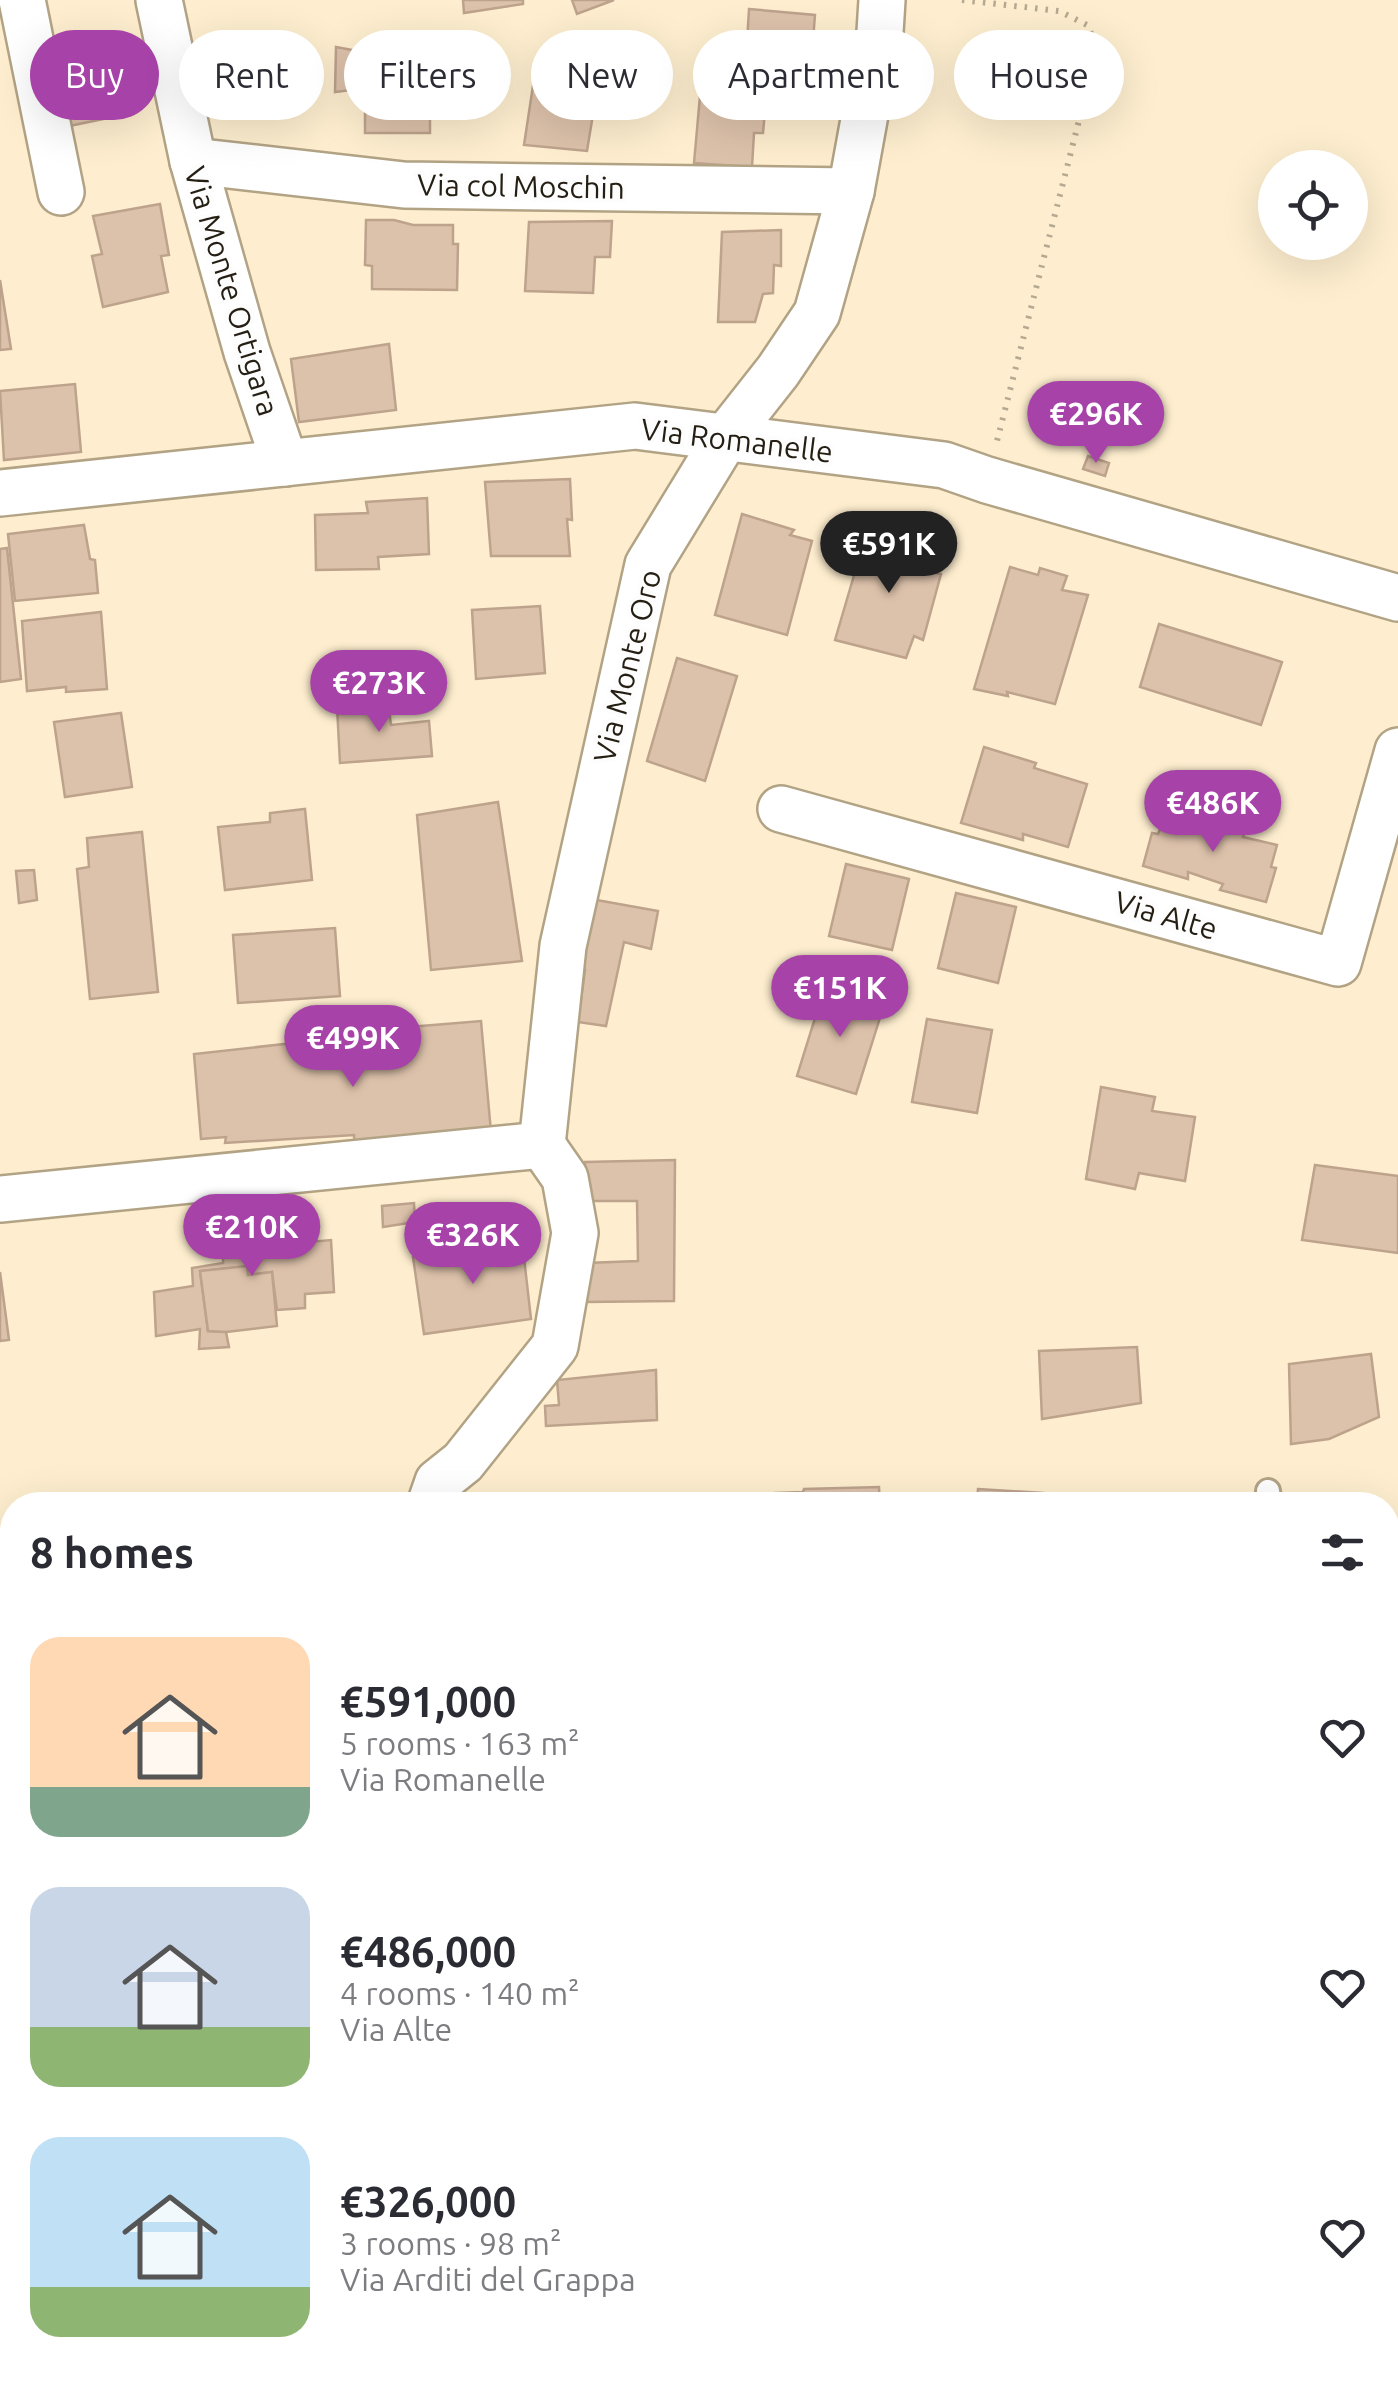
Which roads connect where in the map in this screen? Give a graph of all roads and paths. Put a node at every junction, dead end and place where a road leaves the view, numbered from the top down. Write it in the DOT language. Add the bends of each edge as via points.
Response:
graph roads {
  1 [pos="22,0"];
  2 [pos="159,0"];
  3 [pos="882,0"];
  4 [pos="962,0"];
  5 [pos="193,161"];
  6 [pos="852,191"];
  7 [pos="61,192"];
  8 [pos="726,438"];
  9 [pos="285,463"];
  10 [pos="987,480"];
  11 [pos="0,492"];
  12 [pos="1398,598"];
  13 [pos="1398,751"];
  14 [pos="782,808"];
  15 [pos="542,1145"];
  16 [pos="0,1199"];
  17 [pos="435,1492"];
  1 -- 7 [label="street"];
  2 -- 5 [label="street, Via Monte Ortigara"];
  3 -- 6 [label="street, Via Monte Oro"];
  4 -- 10 [label="path" via="1059,11 1088,26 1096,54"];
  5 -- 6 [label="street, Via col Moschin" via="404,185"];
  5 -- 9 [label="street, Via Monte Ortigara"];
  6 -- 8 [label="street, Via Monte Oro" via="817,313"];
  8 -- 9 [label="street, Via Romanelle" via="635,426"];
  8 -- 10 [label="street, Via Romanelle" via="944,465"];
  8 -- 15 [label="street, Via Monte Oro" via="648,565 562,946"];
  9 -- 11 [label="street, Via Romanelle"];
  10 -- 12 [label="street, Via Romanelle"];
  13 -- 14 [label="street, Via Alte" via="1338,963"];
  15 -- 16 [label="street"];
  15 -- 17 [label="street" via="564,1178 575,1232 555,1346"];
}
